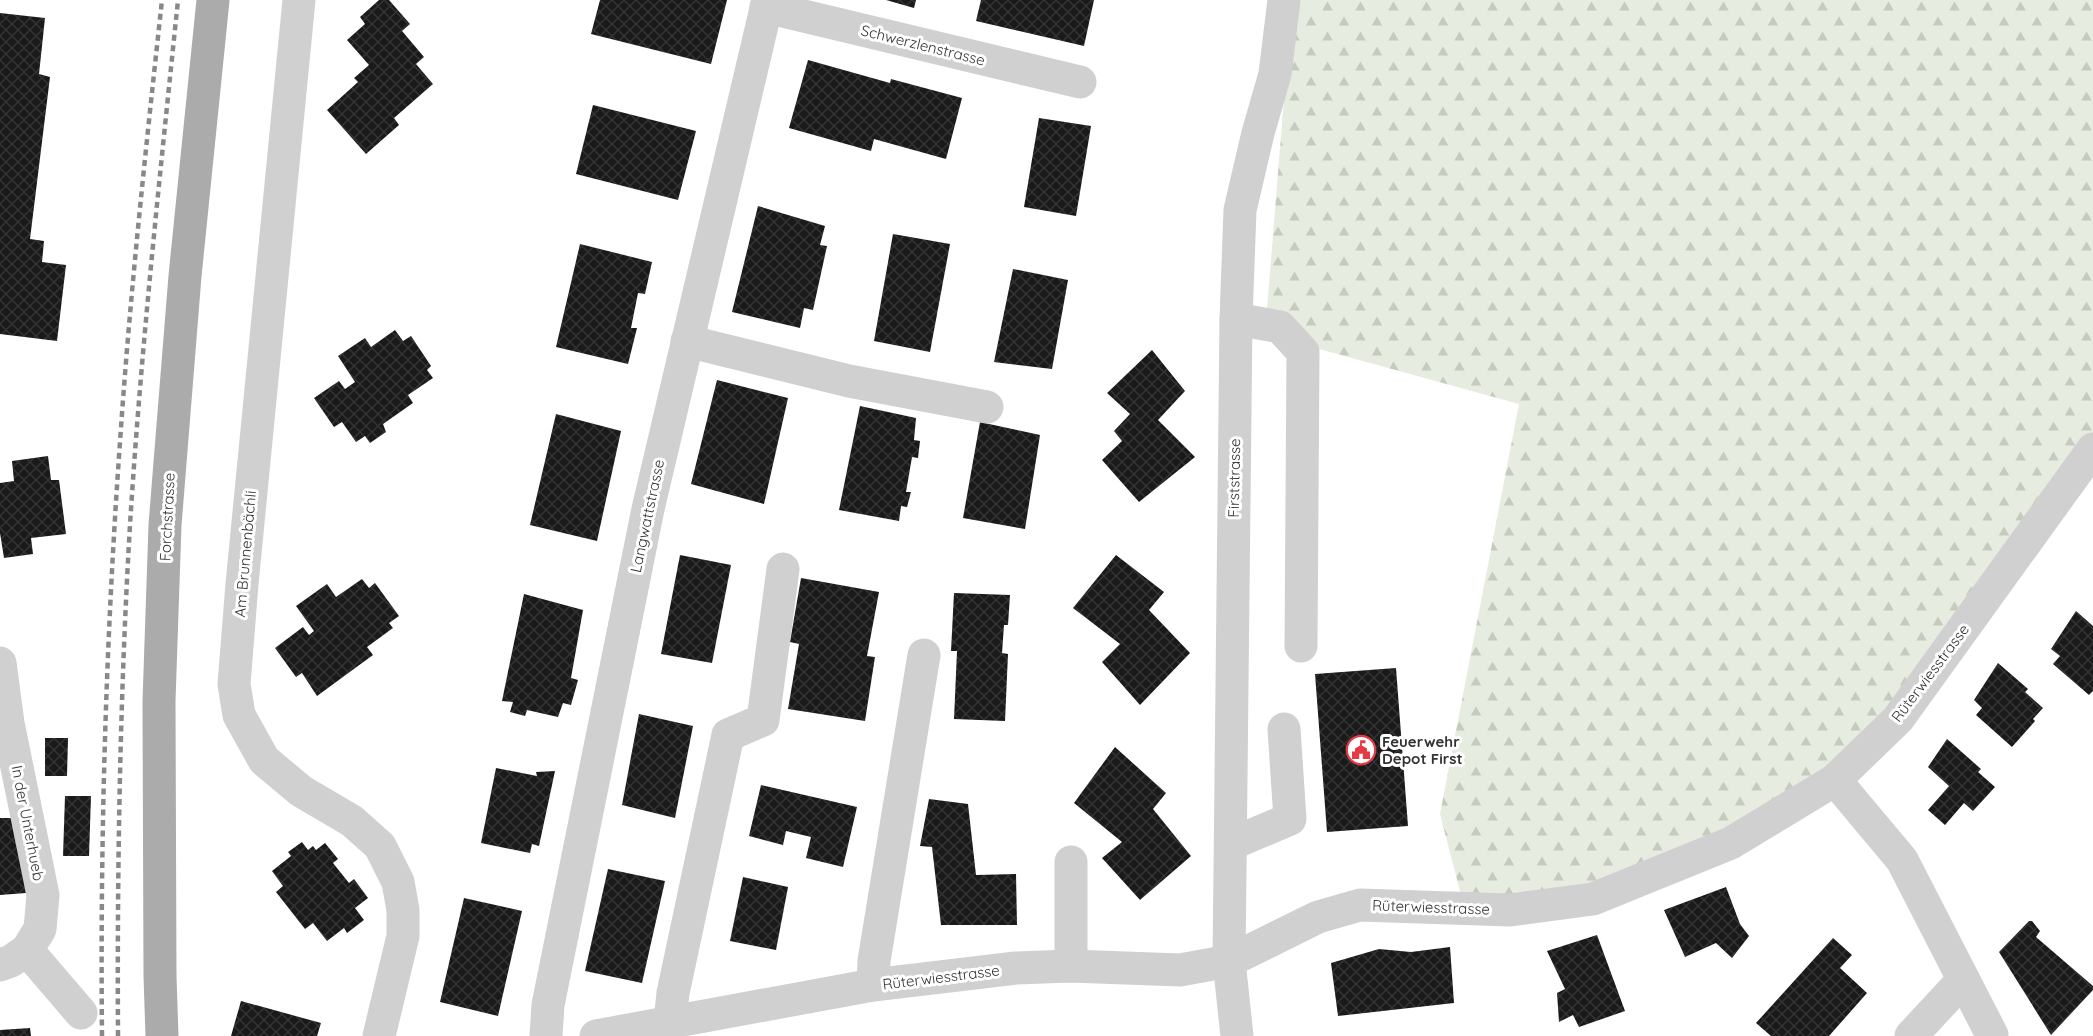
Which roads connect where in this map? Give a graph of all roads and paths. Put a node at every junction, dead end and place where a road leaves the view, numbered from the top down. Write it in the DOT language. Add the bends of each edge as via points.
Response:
graph roads {
  1 [pos="213,0"];
  2 [pos="299,0"];
  3 [pos="1284,0"];
  4 [pos="767,3"];
  5 [pos="1080,82"];
  6 [pos="1236,319"];
  7 [pos="687,342"];
  8 [pos="987,407"];
  9 [pos="2093,449"];
  10 [pos="783,569"];
  11 [pos="1301,646"];
  12 [pos="924,655"];
  13 [pos="0,663"];
  14 [pos="1284,729"];
  15 [pos="1834,780"];
  16 [pos="1230,844"];
  17 [pos="1071,862"];
  18 [pos="14,957"];
  19 [pos="1229,961"];
  20 [pos="1071,966"];
  21 [pos="1962,980"];
  22 [pos="873,985"];
  23 [pos="81,1012"];
  24 [pos="670,1022"];
  25 [pos="709,1026"];
  26 [pos="1992,1035"];
  27 [pos="162,1036"];
  28 [pos="379,1036"];
  29 [pos="546,1036"];
  30 [pos="596,1036"];
  31 [pos="1237,1036"];
  32 [pos="1911,1036"];
  1 -- 27 [label="main road, Forchstrasse" via="165,525 159,701"];
  2 -- 28 [label="street, Am Brunnenbächli" via="234,684 239,715 264,760 301,791 352,821 380,846 398,882 403,936"];
  3 -- 6 [label="street, Firststrasse" via="1275,74 1240,210"];
  4 -- 5 [label="street, Schwerzlenstrasse"];
  4 -- 7 [label="street, Langwattstrasse"];
  6 -- 11 [label="street" via="1280,327 1303,352"];
  6 -- 16 [label="street, Firststrasse"];
  7 -- 8 [label="street" via="849,381"];
  7 -- 29 [label="street, Langwattstrasse" via="648,509 548,1005"];
  9 -- 15 [label="street, Rüterwiesstrasse" via="1899,719"];
  10 -- 24 [label="street" via="763,720 728,735"];
  12 -- 22 [label="street"];
  13 -- 18 [label="street, In der Unterhueb" via="8,723 43,895 39,929"];
  14 -- 16 [label="street" via="1290,819"];
  15 -- 19 [label="street, Rüterwiesstrasse" via="1731,843 1593,899 1510,910 1360,905 1318,917"];
  15 -- 21 [label="street" via="1902,860"];
  16 -- 19 [label="street, Firststrasse"];
  17 -- 20 [label="street"];
  18 -- 23 [label="street"];
  19 -- 20 [label="street, Rüterwiesstrasse" via="1180,970"];
  19 -- 31 [label="street, Firststrasse"];
  20 -- 22 [label="street, Rüterwiesstrasse" via="1017,968"];
  21 -- 26 [label="street"];
  21 -- 32 [label="street"];
  22 -- 25 [label="street, Rüterwiesstrasse"];
  24 -- 25 [label="street, Rüterwiesstrasse"];
  24 -- 30 [label="street, Rüterwiesstrasse"];
}
